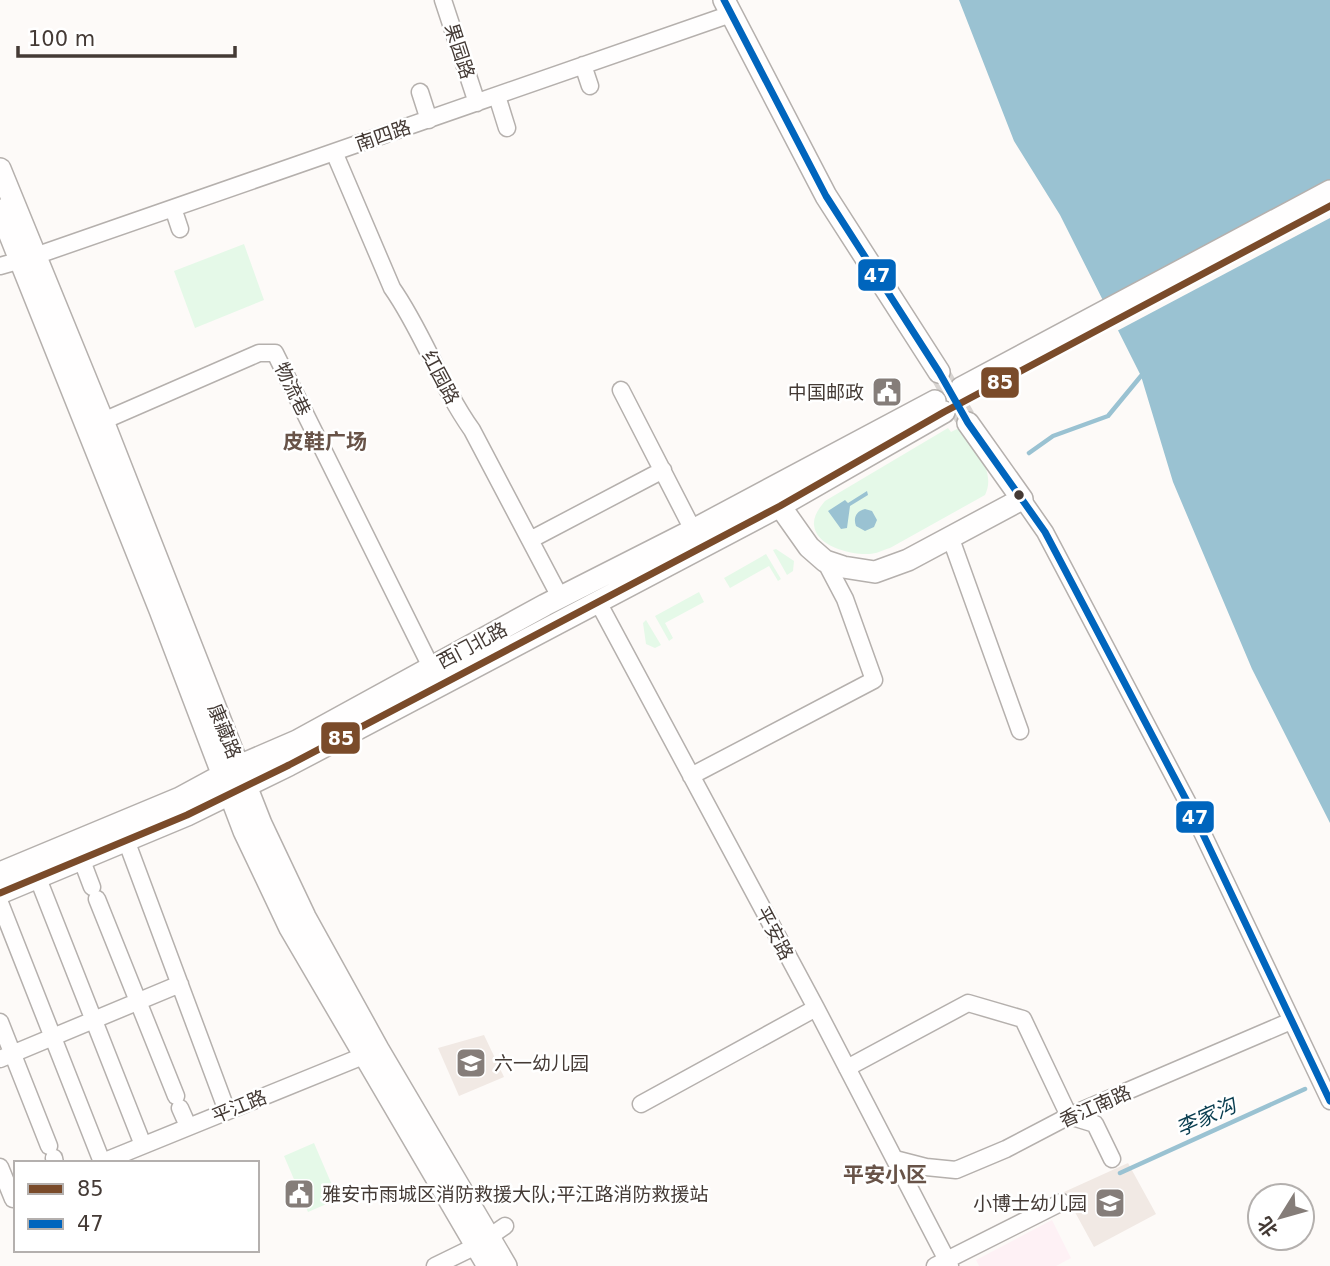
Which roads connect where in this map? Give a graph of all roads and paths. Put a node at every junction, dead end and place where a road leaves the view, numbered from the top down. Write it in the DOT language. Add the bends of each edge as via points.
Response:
graph roads {
  1 [pos="443,0"];
  2 [pos="727,7"];
  3 [pos="583,65"];
  4 [pos="590,86"];
  5 [pos="420,92"];
  6 [pos="497,96"];
  7 [pos="477,103"];
  8 [pos="429,120"];
  9 [pos="507,128"];
  10 [pos="334,152"];
  11 [pos="0,169"];
  12 [pos="1330,191"];
  13 [pos="1330,206"];
  14 [pos="173,208"];
  15 [pos="0,210"];
  16 [pos="180,229"];
  17 [pos="18,261"];
  18 [pos="939,372"];
  19 [pos="621,390"];
  20 [pos="103,421"];
  21 [pos="968,423"];
  22 [pos="663,470"];
  23 [pos="1022,499"];
  24 [pos="780,506"];
  25 [pos="693,530"];
  26 [pos="951,539"];
  27 [pos="530,540"];
  28 [pos="825,561"];
  29 [pos="561,597"];
  30 [pos="598,602"];
  31 [pos="431,667"];
  32 [pos="1020,732"];
  33 [pos="691,776"];
  34 [pos="235,780"];
  35 [pos="125,840"];
  36 [pos="81,858"];
  37 [pos="0,873"];
  38 [pos="37,876"];
  39 [pos="0,893"];
  40 [pos="0,903"];
  41 [pos="180,984"];
  42 [pos="138,1002"];
  43 [pos="816,1008"];
  44 [pos="94,1020"];
  45 [pos="1291,1021"];
  46 [pos="0,1022"];
  47 [pos="52,1037"];
  48 [pos="371,1053"];
  49 [pos="6,1057"];
  50 [pos="847,1069"];
  51 [pos="1330,1101"];
  52 [pos="641,1104"];
  53 [pos="227,1111"];
  54 [pos="1069,1116"];
  55 [pos="188,1126"];
  56 [pos="143,1144"];
  57 [pos="53,1156"];
  58 [pos="895,1159"];
  59 [pos="1112,1159"];
  60 [pos="101,1161"];
  61 [pos="103,1161"];
  62 [pos="0,1167"];
  63 [pos="9,1200"];
  64 [pos="1062,1202"];
  65 [pos="490,1236"];
  66 [pos="944,1264"];
  67 [pos="435,1266"];
  68 [pos="488,1266"];
  69 [pos="506,1266"];
  1 -- 7 [label="street, 果园路"];
  2 -- 3 [label="street, 南四路"];
  2 -- 18 [label="main road" via="825,196"];
  3 -- 4 [label="street"];
  3 -- 6 [label="street, 南四路"];
  5 -- 8 [label="street"];
  6 -- 7 [label="street, 南四路"];
  6 -- 9 [label="street"];
  7 -- 8 [label="street, 南四路"];
  8 -- 10 [label="street, 南四路"];
  10 -- 14 [label="street, 南四路"];
  10 -- 27 [label="street, 红园路" via="392,288"];
  11 -- 17 [label="main road, 康藏路"];
  12 -- 13 [label="main road" via="964,394"];
  14 -- 16 [label="street"];
  14 -- 17 [label="street, 南四路"];
  15 -- 17 [label="main road, 康藏路"];
  17 -- 20 [label="main road, 康藏路"];
  17 -- 34 [label="main road, 康藏路"];
  19 -- 22 [label="street"];
  20 -- 31 [label="street, 物流巷" via="259,353 278,351"];
  20 -- 34 [label="main road, 康藏路"];
  21 -- 23 [label="main road"];
  22 -- 25 [label="street"];
  22 -- 27 [label="street"];
  23 -- 26 [label="main road"];
  23 -- 45 [label="street" via="1045,532 1191,810"];
  24 -- 25 [label="main road, 西门北路" via="941,406"];
  24 -- 28 [label="main road" via="808,547"];
  24 -- 30 [label="main road, 西门北路"];
  25 -- 29 [label="main road, 西门北路"];
  26 -- 28 [label="main road" via="875,572"];
  26 -- 32 [label="street"];
  27 -- 29 [label="street, 红园路"];
  28 -- 33 [label="street" via="845,599 874,680"];
  29 -- 31 [label="main road, 西门北路"];
  30 -- 33 [label="street, 平安路"];
  30 -- 34 [label="main road, 西门北路"];
  31 -- 34 [label="main road, 西门北路"];
  33 -- 43 [label="street, 平安路"];
  34 -- 35 [label="main road, 西门北路"];
  34 -- 37 [label="main road, 西门北路" via="180,798"];
  34 -- 48 [label="main road, 康藏路" via="244,831 290,928"];
  35 -- 36 [label="main road, 西门北路"];
  35 -- 41 [label="street"];
  36 -- 38 [label="main road, 西门北路"];
  36 -- 42 [label="street"];
  38 -- 39 [label="main road, 西门北路"];
  38 -- 44 [label="street"];
  40 -- 47 [label="street"];
  41 -- 42 [label="street"];
  41 -- 53 [label="street"];
  42 -- 44 [label="street"];
  42 -- 55 [label="street"];
  43 -- 50 [label="street, 平安路"];
  43 -- 52 [label="street"];
  44 -- 47 [label="street"];
  44 -- 56 [label="street"];
  45 -- 51 [label="street"];
  45 -- 54 [label="street, 香江南路"];
  46 -- 49 [label="street"];
  47 -- 49 [label="street"];
  47 -- 60 [label="street"];
  48 -- 53 [label="street, 平江路"];
  48 -- 65 [label="main road, 康藏路"];
  49 -- 57 [label="street"];
  50 -- 54 [label="street" via="968,1003 1023,1019"];
  50 -- 58 [label="street, 平安路"];
  53 -- 55 [label="street, 平江路"];
  54 -- 58 [label="street, 香江南路" via="956,1170"];
  54 -- 59 [label="street" via="1095,1124"];
  55 -- 56 [label="street, 平江路"];
  56 -- 61 [label="street, 平江路"];
  58 -- 66 [label="street, 平安路"];
  62 -- 63 [label="street"];
  64 -- 66 [label="street"];
  65 -- 67 [label="street"];
  65 -- 68 [label="main road, 康藏路"];
  65 -- 69 [label="main road, 康藏路"];
}
